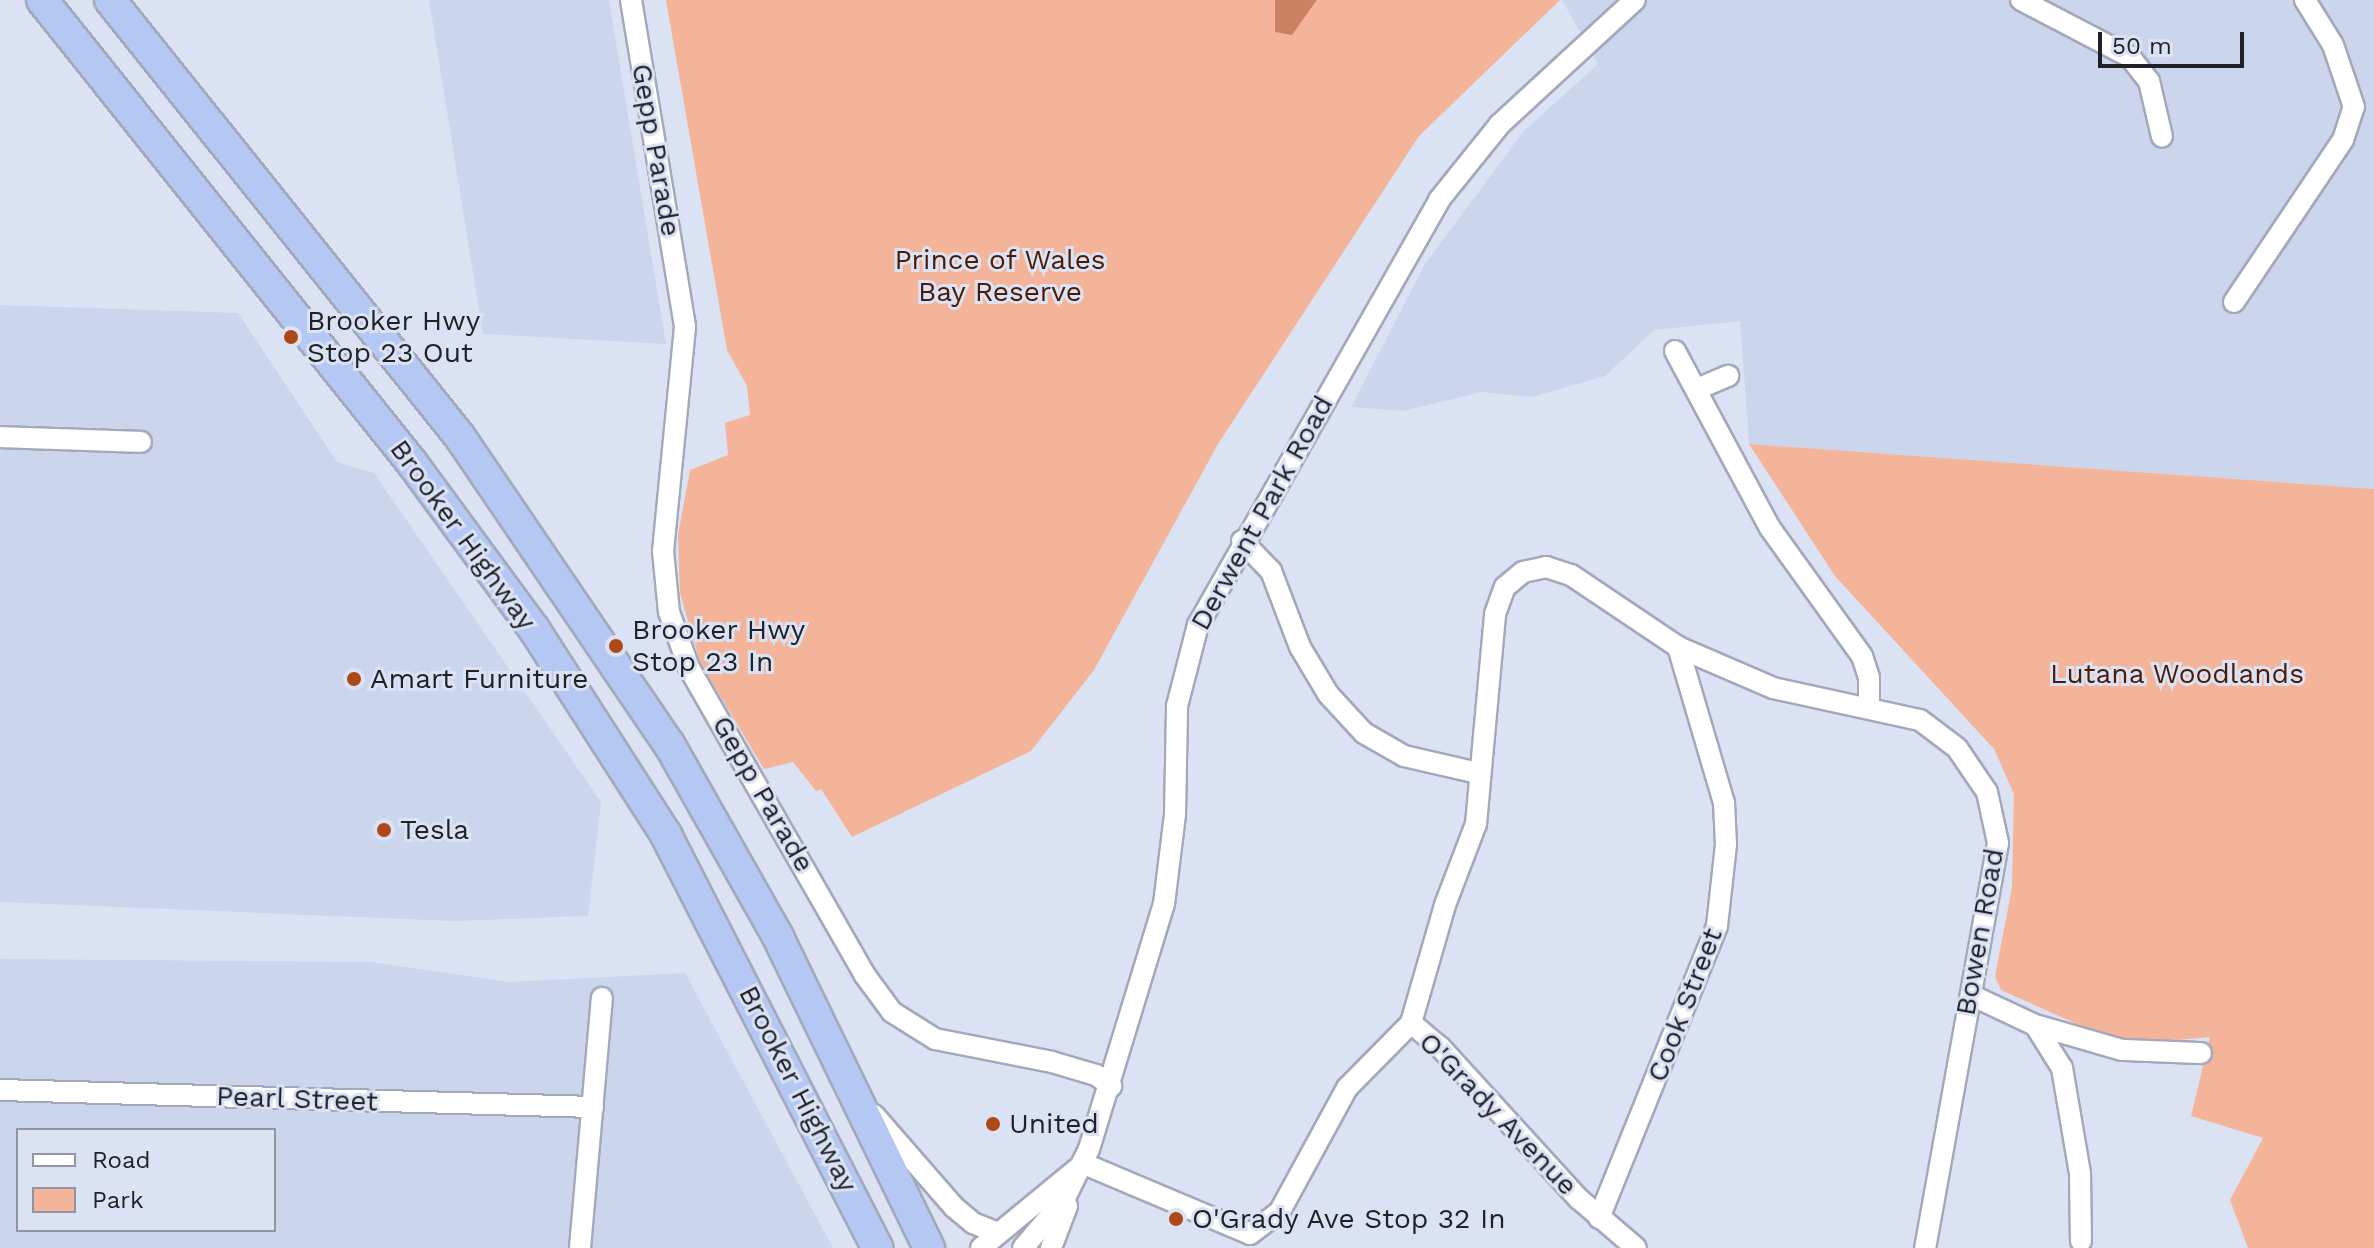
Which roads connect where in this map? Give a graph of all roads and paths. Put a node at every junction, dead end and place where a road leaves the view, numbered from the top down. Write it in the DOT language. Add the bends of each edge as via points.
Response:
graph roads {
  1 [pos="42,0"];
  2 [pos="110,0"];
  3 [pos="631,0"];
  4 [pos="1635,0"];
  5 [pos="2021,0"];
  6 [pos="2305,0"];
  7 [pos="2162,137"];
  8 [pos="2234,302"];
  9 [pos="1675,351"];
  10 [pos="1728,376"];
  11 [pos="1697,389"];
  12 [pos="0,437"];
  13 [pos="141,442"];
  14 [pos="1242,541"];
  15 [pos="1678,647"];
  16 [pos="1869,705"];
  17 [pos="1478,773"];
  18 [pos="1973,996"];
  19 [pos="602,998"];
  20 [pos="1411,1023"];
  21 [pos="2035,1025"];
  22 [pos="2201,1053"];
  23 [pos="1111,1086"];
  24 [pos="851,1088"];
  25 [pos="0,1090"];
  26 [pos="593,1107"];
  27 [pos="1079,1171"];
  28 [pos="1599,1218"];
  29 [pos="998,1233"];
  30 [pos="1251,1241"];
  31 [pos="2081,1241"];
  32 [pos="873,1244"];
  33 [pos="580,1248"];
  34 [pos="929,1248"];
  35 [pos="981,1248"];
  36 [pos="1023,1248"];
  37 [pos="1051,1248"];
  38 [pos="1636,1248"];
  39 [pos="1925,1248"];
  1 -- 32 [label="highway, Brooker Highway" via="412,463 534,629 666,835"];
  2 -- 24 [label="highway, Brooker Highway" via="460,437 558,575 669,744 778,937"];
  3 -- 23 [label="street, Gepp Parade" via="685,327 663,551 669,612 689,668 864,974 892,1012 935,1039 1052,1062 1096,1075"];
  4 -- 14 [label="street, Derwent Park Road" via="1500,124 1439,200"];
  5 -- 7 [label="street" via="2130,57 2149,81"];
  6 -- 8 [label="street" via="2333,45 2354,107 2343,140"];
  9 -- 11 [label="street"];
  10 -- 11 [label="street"];
  11 -- 16 [label="street" via="1770,528 1862,656"];
  12 -- 13 [label="street"];
  14 -- 17 [label="street" via="1271,571 1300,647 1328,694 1364,733 1404,756"];
  14 -- 23 [label="street, Derwent Park Road" via="1198,625 1185,665 1177,706 1175,814 1164,904"];
  15 -- 16 [label="street, Bowen Road" via="1773,688"];
  15 -- 17 [label="street, Bowen Road" via="1571,575 1546,567 1523,572 1505,587 1495,614"];
  15 -- 28 [label="street, Cook Street" via="1724,803 1726,845 1717,926"];
  16 -- 18 [label="street, Bowen Road" via="1920,720 1957,748 1993,808 1995,869"];
  17 -- 20 [label="street, Bowen Road" via="1476,824 1445,905"];
  18 -- 21 [label="street"];
  18 -- 39 [label="street, Bowen Road"];
  19 -- 26 [label="street"];
  20 -- 28 [label="street, O'Grady Avenue" via="1440,1047"];
  20 -- 30 [label="street, O'Grady Avenue" via="1347,1088 1280,1211"];
  21 -- 22 [label="street" via="2122,1050"];
  21 -- 31 [label="street" via="2062,1068 2080,1173"];
  23 -- 27 [label="street, Derwent Park Road"];
  24 -- 29 [label="street" via="954,1207"];
  24 -- 34 [label="highway, Brooker Highway"];
  25 -- 26 [label="street, Pearl Street"];
  26 -- 33 [label="street"];
  27 -- 29 [label="street"];
  27 -- 30 [label="street, O'Grady Avenue"];
  27 -- 36 [label="street, Derwent Park Road"];
  27 -- 37 [label="street"];
  28 -- 38 [label="street, O'Grady Avenue"];
  29 -- 35 [label="street"];
}
